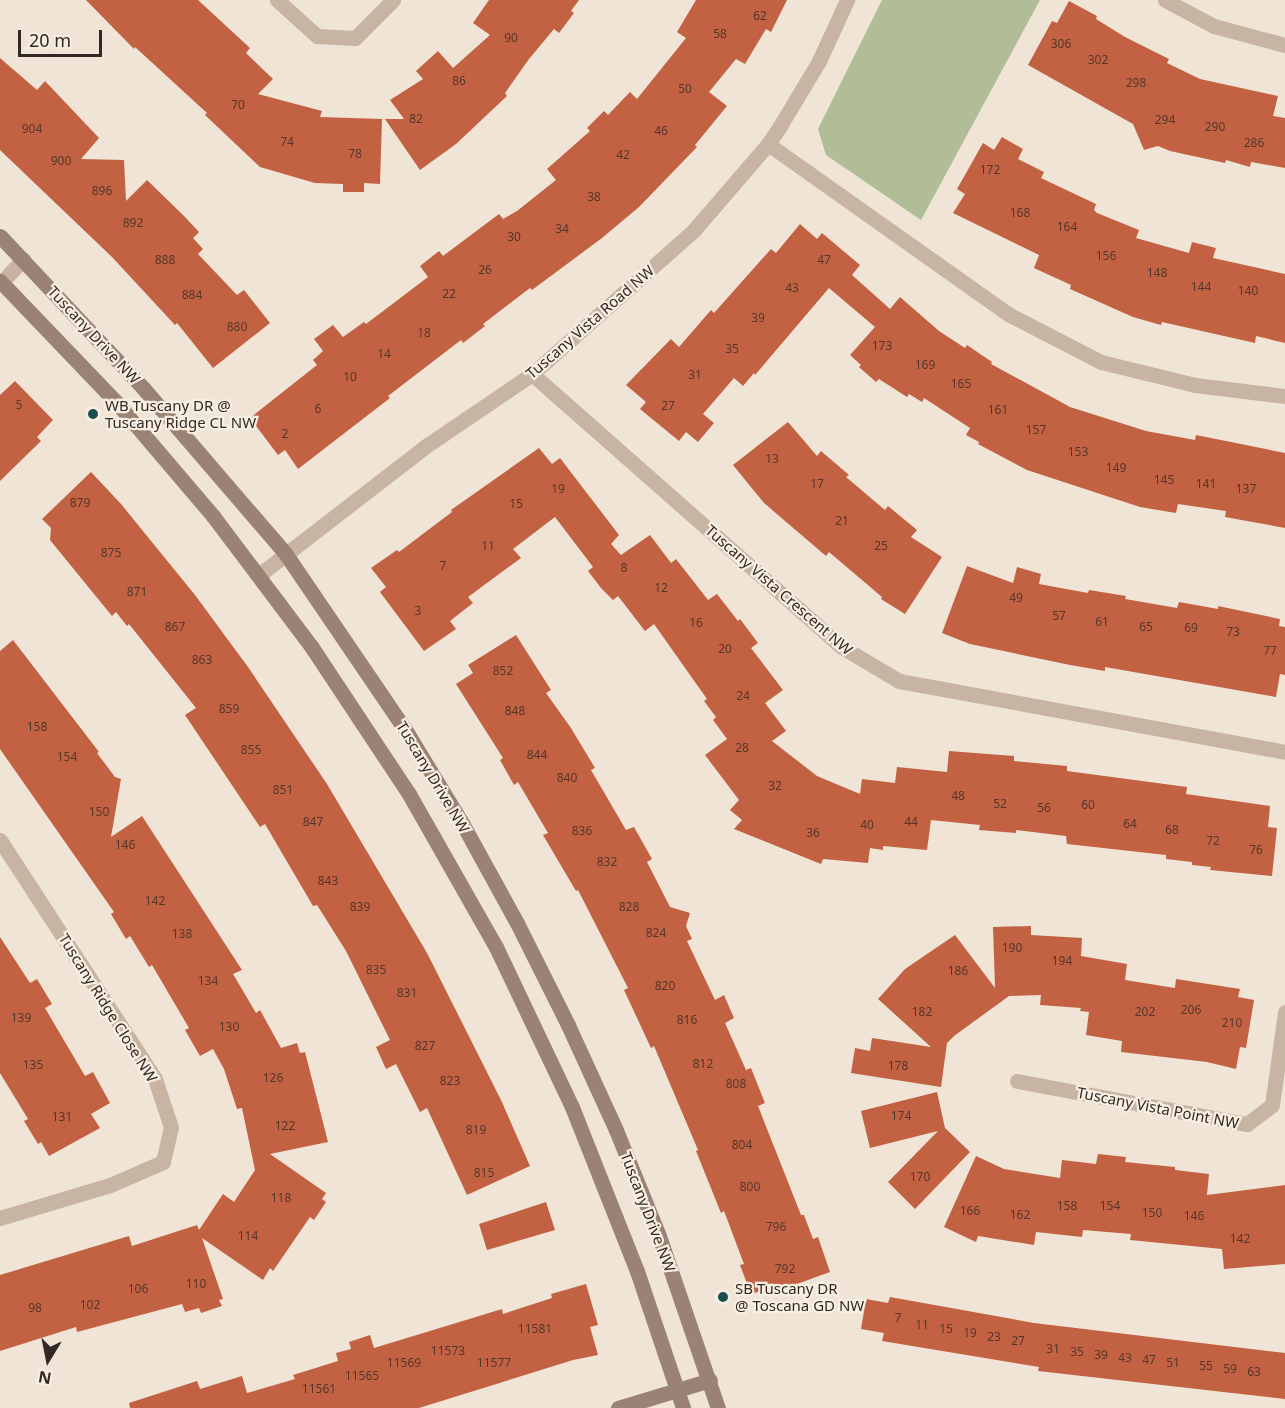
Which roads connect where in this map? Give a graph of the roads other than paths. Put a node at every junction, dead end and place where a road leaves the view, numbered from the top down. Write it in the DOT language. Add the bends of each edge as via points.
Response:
graph roads {
  1 [pos="277,0"];
  2 [pos="393,0"];
  3 [pos="847,0"];
  4 [pos="1165,0"];
  5 [pos="1285,45"];
  6 [pos="768,144"];
  7 [pos="0,236"];
  8 [pos="23,259"];
  9 [pos="1,282"];
  10 [pos="532,374"];
  11 [pos="1285,396"];
  12 [pos="285,553"];
  13 [pos="259,575"];
  14 [pos="1285,752"];
  15 [pos="0,840"];
  16 [pos="1285,1012"];
  17 [pos="1017,1081"];
  18 [pos="0,1218"];
  19 [pos="710,1380"];
  20 [pos="677,1389"];
  21 [pos="618,1408"];
  22 [pos="683,1408"];
  23 [pos="718,1408"];
  1 -- 2 [label="street" via="317,36 355,38"];
  3 -- 6 [label="street, Tuscany Vista Road NW" via="819,61"];
  4 -- 5 [label="street" via="1214,26"];
  6 -- 10 [label="street, Tuscany Vista Road NW" via="694,230"];
  6 -- 11 [label="street" via="1008,314 1101,362 1195,385"];
  7 -- 8 [label="street, Tuscany Drive NW"];
  8 -- 9 [label="street"];
  8 -- 12 [label="street, Tuscany Drive NW" via="144,389"];
  9 -- 13 [label="street, Tuscany Drive NW" via="137,426"];
  10 -- 12 [label="street, Tuscany Vista Road NW" via="426,447"];
  10 -- 14 [label="street, Tuscany Vista Crescent NW" via="842,647 898,681"];
  12 -- 13 [label="street, Tuscany Vista Road NW"];
  12 -- 19 [label="street, Tuscany Drive NW" via="406,731 517,923 616,1130"];
  13 -- 20 [label="street, Tuscany Drive NW" via="367,728 496,947 606,1188"];
  15 -- 18 [label="street, Tuscany Ridge Close NW" via="155,1079 171,1127 163,1162 110,1185"];
  16 -- 17 [label="street, Tuscany Vista Point NW" via="1272,1105 1247,1124"];
  19 -- 20 [label="street"];
  19 -- 23 [label="street, Tuscany Drive NW"];
  20 -- 21 [label="street"];
  20 -- 22 [label="street, Tuscany Drive NW"];
}
